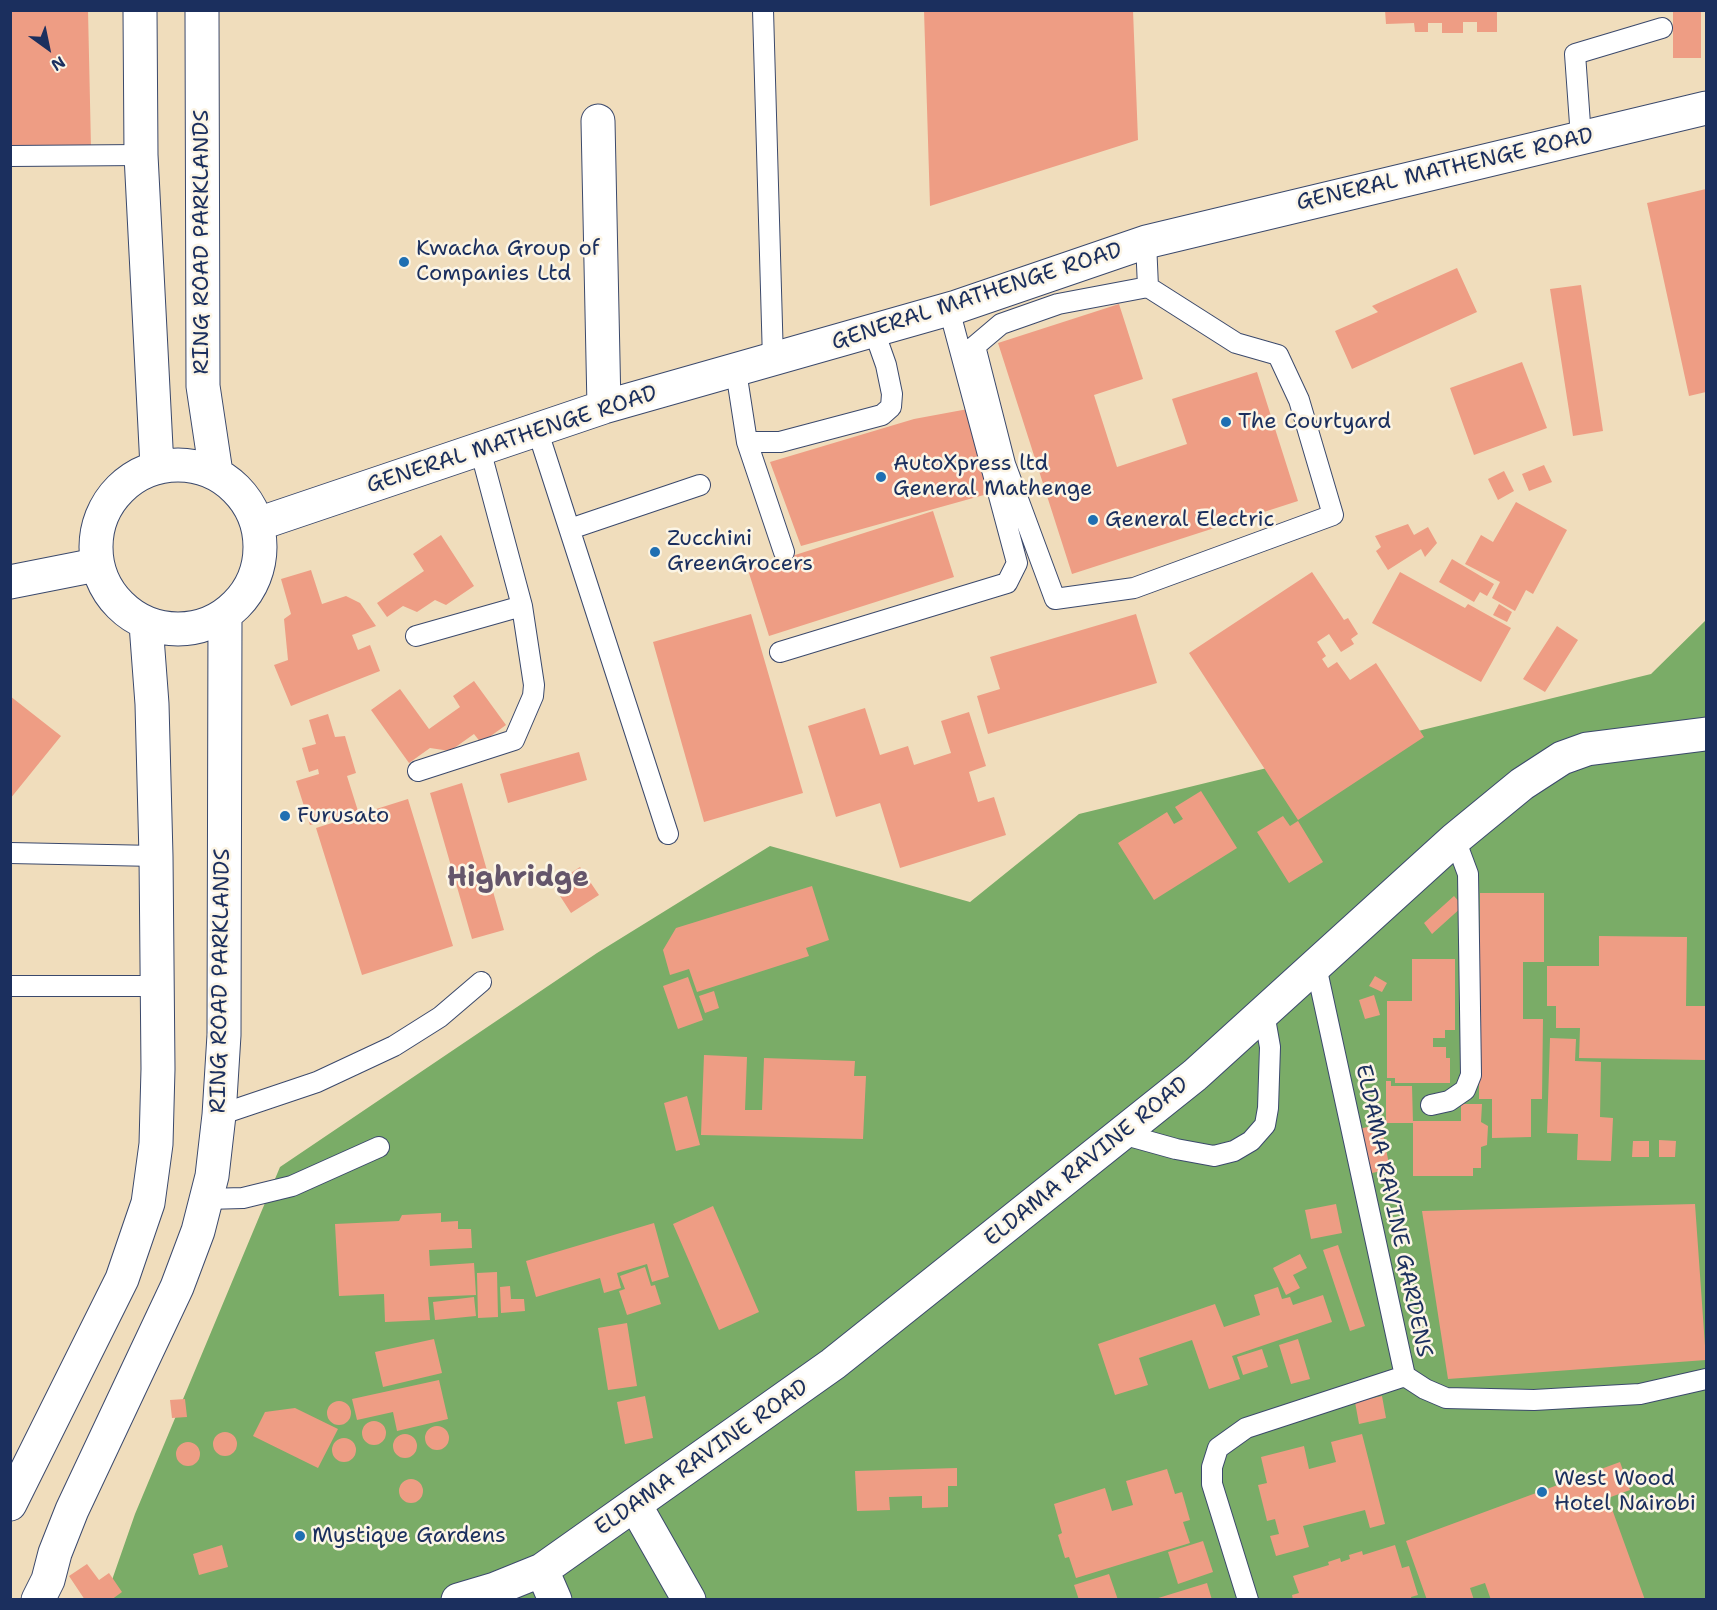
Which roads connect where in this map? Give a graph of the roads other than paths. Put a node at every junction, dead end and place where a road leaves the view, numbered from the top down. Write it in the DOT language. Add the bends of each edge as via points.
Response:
graph roads {
  1 [pos="140,10"];
  2 [pos="202,10"];
  3 [pos="763,10"];
  4 [pos="1662,28"];
  5 [pos="1707,108"];
  6 [pos="598,121"];
  7 [pos="1581,138"];
  8 [pos="141,155"];
  9 [pos="10,156"];
  10 [pos="1146,242"];
  11 [pos="1148,287"];
  12 [pos="949,309"];
  13 [pos="874,331"];
  14 [pos="773,360"];
  15 [pos="736,371"];
  16 [pos="604,407"];
  17 [pos="537,429"];
  18 [pos="747,442"];
  19 [pos="480,449"];
  20 [pos="157,467"];
  21 [pos="216,473"];
  22 [pos="700,485"];
  23 [pos="258,524"];
  24 [pos="570,529"];
  25 [pos="784,552"];
  26 [pos="96,565"];
  27 [pos="10,582"];
  28 [pos="522,606"];
  29 [pos="225,615"];
  30 [pos="146,624"];
  31 [pos="416,636"];
  32 [pos="780,652"];
  33 [pos="1707,734"];
  34 [pos="418,771"];
  35 [pos="668,834"];
  36 [pos="1455,839"];
  37 [pos="10,854"];
  38 [pos="156,856"];
  39 [pos="1316,966"];
  40 [pos="481,982"];
  41 [pos="10,986"];
  42 [pos="156,986"];
  43 [pos="1264,1013"];
  44 [pos="1431,1105"];
  45 [pos="219,1115"];
  46 [pos="1122,1134"];
  47 [pos="379,1147"];
  48 [pos="206,1199"];
  49 [pos="1405,1376"];
  50 [pos="1707,1379"];
  51 [pos="10,1504"];
  52 [pos="635,1505"];
  53 [pos="542,1570"];
  54 [pos="38,1599"];
  55 [pos="458,1599"];
  56 [pos="555,1599"];
  57 [pos="689,1599"];
  58 [pos="1248,1599"];
  1 -- 8 [label="street"];
  2 -- 21 [label="street, RING ROAD PARKLANDS" via="203,386"];
  3 -- 14 [label="lane"];
  4 -- 7 [label="lane" via="1575,54"];
  5 -- 7 [label="street, GENERAL MATHENGE ROAD"];
  6 -- 16 [label="street"];
  7 -- 10 [label="street, GENERAL MATHENGE ROAD"];
  8 -- 9 [label="lane"];
  8 -- 20 [label="street"];
  10 -- 11 [label="lane"];
  10 -- 12 [label="street, GENERAL MATHENGE ROAD"];
  11 -- 11 [label="lane" via="1236,343 1278,355 1299,400 1333,515 1134,588 1055,599 1005,464 975,346 1001,324 1058,304"];
  12 -- 13 [label="street, GENERAL MATHENGE ROAD"];
  12 -- 32 [label="lane" via="1017,562 1007,583"];
  13 -- 14 [label="street, GENERAL MATHENGE ROAD"];
  13 -- 18 [label="lane" via="892,394 891,407 882,415 780,442"];
  14 -- 15 [label="street, GENERAL MATHENGE ROAD"];
  15 -- 16 [label="street, GENERAL MATHENGE ROAD"];
  15 -- 18 [label="lane"];
  16 -- 17 [label="street, GENERAL MATHENGE ROAD"];
  17 -- 19 [label="street, GENERAL MATHENGE ROAD"];
  17 -- 24 [label="lane"];
  18 -- 25 [label="lane"];
  19 -- 23 [label="street, GENERAL MATHENGE ROAD"];
  19 -- 28 [label="lane"];
  20 -- 21 [label="street" via="187,464"];
  20 -- 26 [label="street" via="134,477 115,494 99,523"];
  21 -- 23 [label="street" via="249,503"];
  22 -- 24 [label="lane"];
  23 -- 29 [label="street" via="261,550 256,575 243,598"];
  24 -- 35 [label="lane"];
  26 -- 27 [label="street"];
  26 -- 30 [label="street" via="106,590 123,610"];
  28 -- 31 [label="lane"];
  28 -- 34 [label="lane" via="534,685 514,740"];
  29 -- 30 [label="street" via="200,627 172,630"];
  29 -- 45 [label="street, RING ROAD PARKLANDS" via="224,1035"];
  30 -- 38 [label="street"];
  33 -- 36 [label="street, ELDAMA RAVINE ROAD" via="1587,749 1562,758 1522,784"];
  36 -- 39 [label="street, ELDAMA RAVINE ROAD"];
  36 -- 44 [label="lane" via="1468,874 1471,1075 1465,1090 1449,1101"];
  37 -- 38 [label="lane"];
  38 -- 42 [label="street"];
  39 -- 43 [label="street, ELDAMA RAVINE ROAD"];
  39 -- 49 [label="lane, ELDAMA RAVINE GARDENS"];
  40 -- 45 [label="lane" via="440,1017 394,1046 317,1082"];
  41 -- 42 [label="lane"];
  42 -- 51 [label="street" via="156,1144 148,1203 122,1279"];
  43 -- 46 [label="street, ELDAMA RAVINE ROAD"];
  43 -- 46 [label="lane" via="1270,1047 1268,1108 1265,1125 1251,1141 1214,1156"];
  45 -- 48 [label="street, RING ROAD PARKLANDS"];
  46 -- 52 [label="street, ELDAMA RAVINE ROAD" via="833,1364"];
  47 -- 48 [label="lane" via="292,1186 243,1198"];
  48 -- 54 [label="street, RING ROAD PARKLANDS" via="177,1287 72,1510"];
  49 -- 50 [label="lane, ELDAMA RAVINE GARDENS" via="1446,1398 1534,1400 1640,1394"];
  49 -- 58 [label="lane" via="1246,1428 1218,1448 1212,1484"];
  52 -- 53 [label="street, ELDAMA RAVINE ROAD"];
  52 -- 57 [label="street"];
  53 -- 55 [label="street, ELDAMA RAVINE ROAD"];
  53 -- 56 [label="street"];
}
